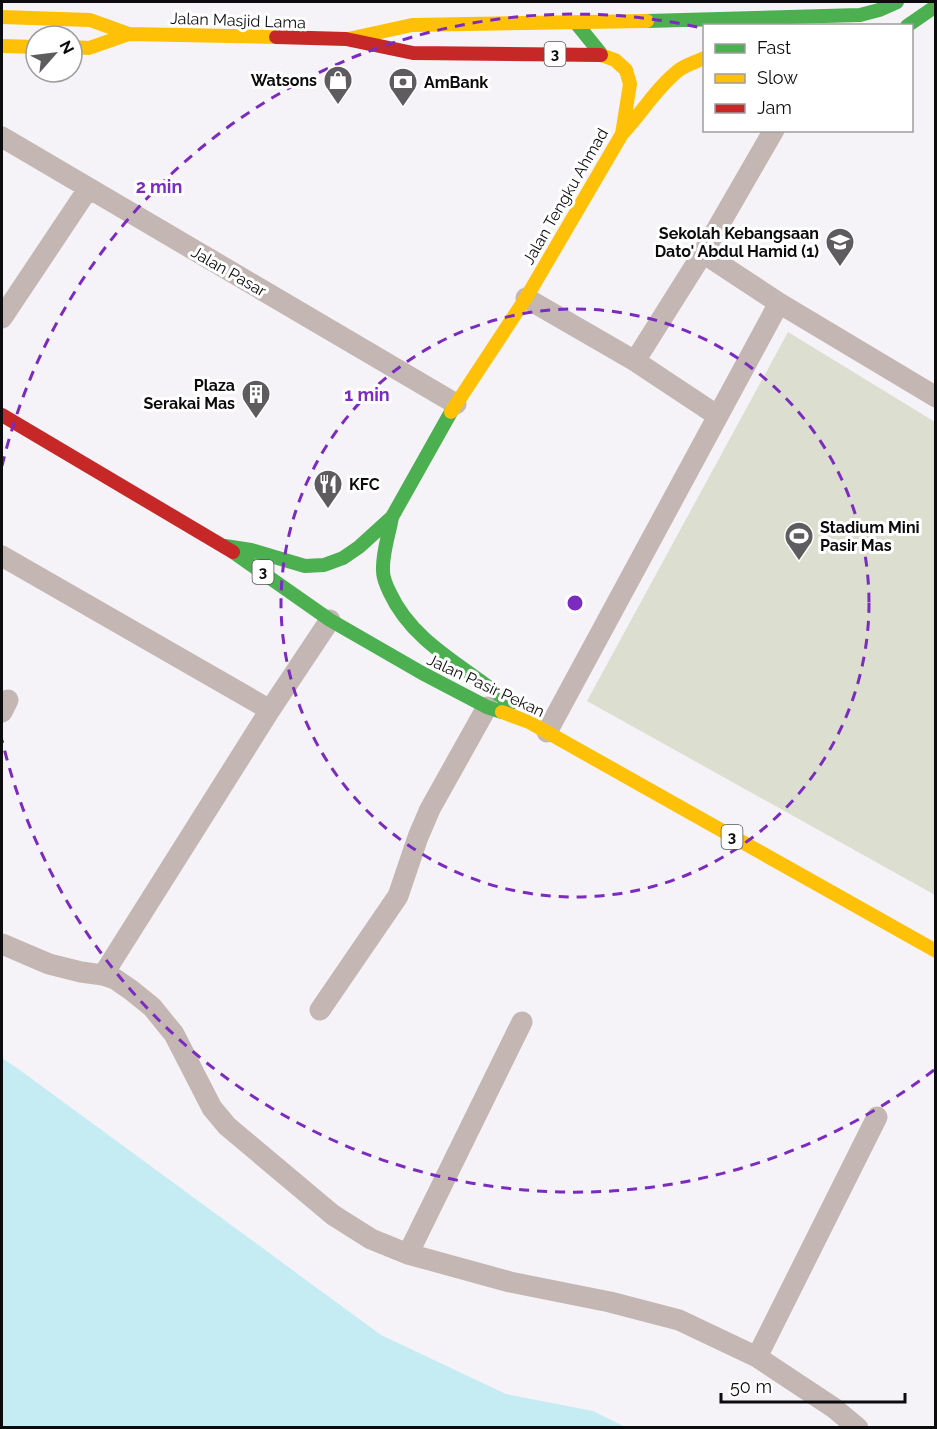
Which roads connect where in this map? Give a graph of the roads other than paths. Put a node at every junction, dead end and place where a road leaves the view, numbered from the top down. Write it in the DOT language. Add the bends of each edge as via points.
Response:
graph roads {
  1 [pos="897,2"];
  2 [pos="936,6"];
  3 [pos="2,17"];
  4 [pos="576,23"];
  5 [pos="910,24"];
  6 [pos="129,33"];
  7 [pos="346,39"];
  8 [pos="2,46"];
  9 [pos="24,47"];
  10 [pos="84,48"];
  11 [pos="602,55"];
  12 [pos="703,59"];
  13 [pos="773,132"];
  14 [pos="622,134"];
  15 [pos="2,137"];
  16 [pos="88,189"];
  17 [pos="703,253"];
  18 [pos="526,298"];
  19 [pos="779,303"];
  20 [pos="2,318"];
  21 [pos="635,361"];
  22 [pos="936,397"];
  23 [pos="456,404"];
  24 [pos="2,415"];
  25 [pos="718,416"];
  26 [pos="392,517"];
  27 [pos="225,546"];
  28 [pos="2,556"];
  29 [pos="330,620"];
  30 [pos="487,707"];
  31 [pos="270,710"];
  32 [pos="538,727"];
  33 [pos="2,944"];
  34 [pos="936,951"];
  35 [pos="103,975"];
  36 [pos="320,1010"];
  37 [pos="522,1022"];
  38 [pos="877,1117"];
  39 [pos="408,1254"];
  40 [pos="757,1357"];
  41 [pos="858,1428"];
  1 -- 4 [label="main road" via="860,15"];
  2 -- 5 [label="main road"];
  3 -- 6 [label="main road, Jalan Masjid Lama / 3" via="90,20"];
  4 -- 7 [label="main road" via="412,25"];
  4 -- 11 [label="main road, Jalan Tengku Ahmad"];
  6 -- 7 [label="main road, Jalan Masjid Lama / 3"];
  6 -- 10 [label="main road, Jalan Masjid Lama / 3"];
  7 -- 11 [label="main road, 3" via="413,53"];
  8 -- 9 [label="main road"];
  11 -- 14 [label="main road, Jalan Tengku Ahmad / 3" via="626,70 630,84"];
  12 -- 14 [label="main road" via="680,69"];
  13 -- 17 [label="street"];
  14 -- 18 [label="main road, Jalan Tengku Ahmad / 3"];
  15 -- 16 [label="street, Jalan Pasar"];
  16 -- 20 [label="street"];
  16 -- 23 [label="street, Jalan Pasar"];
  17 -- 19 [label="street"];
  17 -- 21 [label="street"];
  18 -- 21 [label="street"];
  18 -- 23 [label="main road, Jalan Tengku Ahmad / 3"];
  19 -- 22 [label="street"];
  19 -- 25 [label="street"];
  21 -- 25 [label="street"];
  23 -- 26 [label="main road, Jalan Tengku Ahmad / 3"];
  24 -- 27 [label="main road, Jalan Pasir Pekan / 3"];
  25 -- 32 [label="street"];
  26 -- 27 [label="main road, 3" via="359,547 324,566 305,566"];
  26 -- 32 [label="main road, 3" via="383,572 391,596 408,625"];
  27 -- 29 [label="main road, Jalan Pasir Pekan / 3"];
  28 -- 31 [label="street"];
  29 -- 30 [label="main road, Jalan Pasir Pekan / 3"];
  29 -- 31 [label="street"];
  30 -- 32 [label="main road, Jalan Pasir Pekan / 3"];
  30 -- 36 [label="street" via="429,809 398,896"];
  31 -- 35 [label="street"];
  32 -- 34 [label="main road, Jalan Pasir Pekan / 3"];
  33 -- 35 [label="street" via="49,964"];
  35 -- 39 [label="street" via="152,1007 174,1034 226,1126 333,1215 371,1239"];
  37 -- 39 [label="street"];
  38 -- 40 [label="street"];
  39 -- 40 [label="street" via="510,1282 679,1320"];
  40 -- 41 [label="street"];
}
